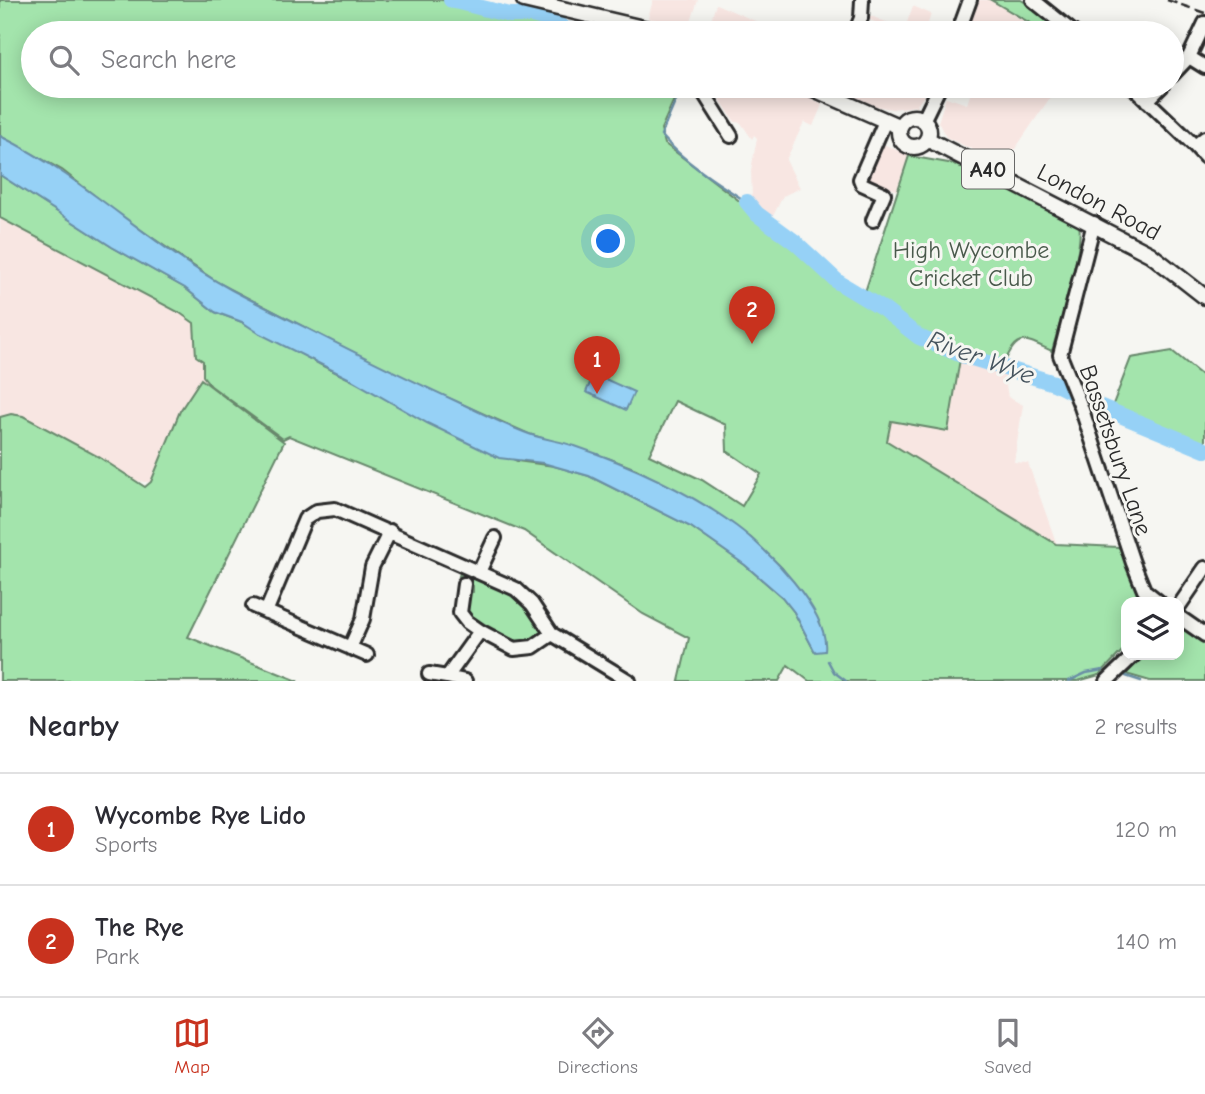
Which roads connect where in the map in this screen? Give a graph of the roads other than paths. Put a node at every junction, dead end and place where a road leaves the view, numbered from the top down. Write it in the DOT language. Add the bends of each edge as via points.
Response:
graph roads {
  1 [pos="524,0"];
  2 [pos="862,0"];
  3 [pos="970,0"];
  4 [pos="1033,0"];
  5 [pos="613,21"];
  6 [pos="861,21"];
  7 [pos="962,21"];
  8 [pos="1059,21"];
  9 [pos="1205,24"];
  10 [pos="1189,57"];
  11 [pos="1184,62"];
  12 [pos="1205,67"];
  13 [pos="707,98"];
  14 [pos="843,98"];
  15 [pos="934,98"];
  16 [pos="1144,98"];
  17 [pos="1150,98"];
  18 [pos="1147,101"];
  19 [pos="885,121"];
  20 [pos="923,121"];
  21 [pos="900,127"];
  22 [pos="731,136"];
  23 [pos="927,139"];
  24 [pos="1200,142"];
  25 [pos="1205,157"];
  26 [pos="873,220"];
  27 [pos="1094,223"];
  28 [pos="1205,298"];
  29 [pos="390,531"];
  30 [pos="495,538"];
  31 [pos="1205,568"];
  32 [pos="480,572"];
  33 [pos="464,584"];
  34 [pos="1153,597"];
  35 [pos="1184,599"];
  36 [pos="253,606"];
  37 [pos="266,612"];
  38 [pos="1184,620"];
  39 [pos="480,631"];
  40 [pos="552,634"];
  41 [pos="1205,635"];
  42 [pos="350,648"];
  43 [pos="367,655"];
  44 [pos="1129,660"];
  45 [pos="429,674"];
  46 [pos="447,677"];
  47 [pos="465,681"];
  48 [pos="629,681"];
  49 [pos="1107,681"];
  1 -- 5 [label="main road"];
  2 -- 6 [label="street"];
  3 -- 7 [label="street"];
  4 -- 8 [label="street"];
  9 -- 10 [label="street"];
  10 -- 11 [label="street"];
  10 -- 12 [label="street"];
  13 -- 22 [label="street"];
  14 -- 19 [label="main road, London Road / A40"];
  15 -- 20 [label="street"];
  16 -- 18 [label="street"];
  17 -- 18 [label="street"];
  18 -- 24 [label="street"];
  19 -- 21 [label="main road, London Road / A40"];
  19 -- 26 [label="street" via="860,179 884,194"];
  20 -- 21 [label="main road" via="912,117"];
  20 -- 23 [label="main road, A40" via="929,129"];
  21 -- 23 [label="main road, London Road / A40" via="899,137 909,147"];
  23 -- 27 [label="main road, London Road / A40"];
  24 -- 25 [label="street"];
  27 -- 28 [label="main road, London Road / A40" via="1150,254"];
  27 -- 34 [label="street, Bassetsbury Lane" via="1060,355 1133,563 1144,590"];
  29 -- 32 [label="street"];
  29 -- 37 [label="street" via="335,509 317,511 304,519"];
  29 -- 42 [label="street" via="372,567 363,619"];
  30 -- 32 [label="street"];
  31 -- 35 [label="street"];
  32 -- 40 [label="street" via="516,589"];
  33 -- 39 [label="street" via="460,613"];
  36 -- 37 [label="street"];
  37 -- 42 [label="street"];
  38 -- 41 [label="street"];
  39 -- 40 [label="street" via="514,649 533,647"];
  39 -- 46 [label="street"];
  40 -- 48 [label="street"];
  42 -- 43 [label="street"];
  44 -- 49 [label="street"];
  45 -- 46 [label="street"];
  46 -- 47 [label="street"];
}
